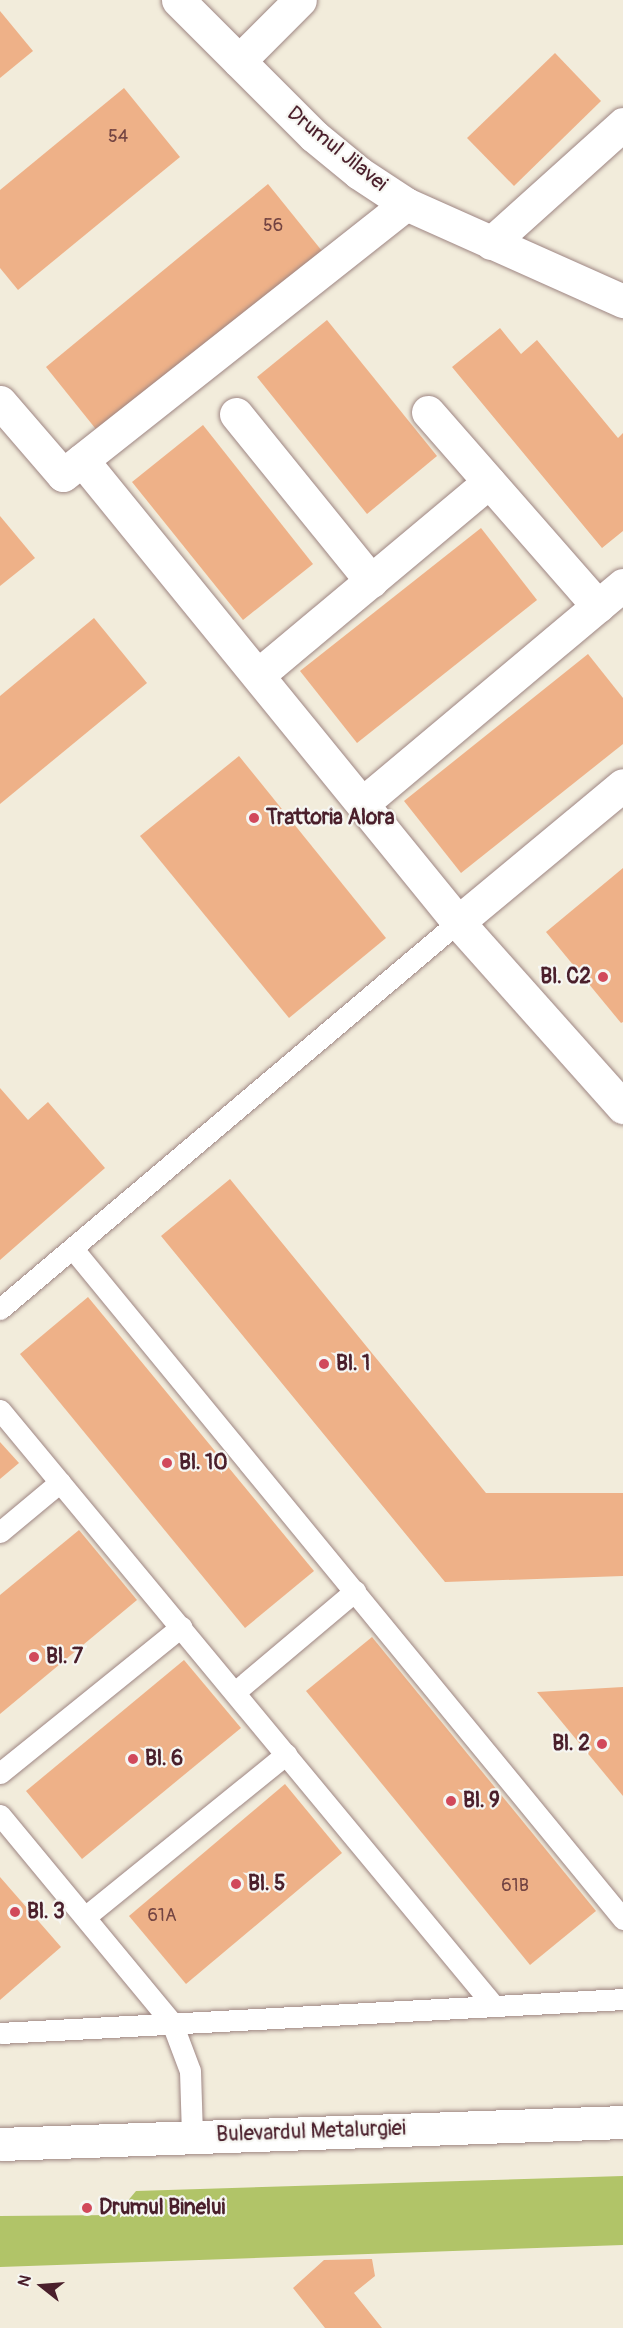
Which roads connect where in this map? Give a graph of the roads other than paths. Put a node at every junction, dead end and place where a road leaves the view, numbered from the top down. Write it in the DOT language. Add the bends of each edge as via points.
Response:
graph roads {
  1 [pos="178,0"];
  2 [pos="300,0"];
  3 [pos="239,61"];
  4 [pos="623,124"];
  5 [pos="406,204"];
  6 [pos="490,243"];
  7 [pos="623,301"];
  8 [pos="3,412"];
  9 [pos="428,412"];
  10 [pos="236,414"];
  11 [pos="82,460"];
  12 [pos="489,482"];
  13 [pos="371,581"];
  14 [pos="623,585"];
  15 [pos="598,606"];
  16 [pos="258,675"];
  17 [pos="623,785"];
  18 [pos="363,803"];
  19 [pos="459,922"];
  20 [pos="623,1107"];
  21 [pos="73,1249"];
  22 [pos="0,1309"];
  23 [pos="0,1410"];
  24 [pos="60,1482"];
  25 [pos="0,1532"];
  26 [pos="355,1591"];
  27 [pos="181,1627"];
  28 [pos="235,1692"];
  29 [pos="286,1754"];
  30 [pos="0,1773"];
  31 [pos="0,1815"];
  32 [pos="85,1917"];
  33 [pos="623,1919"];
  34 [pos="623,1999"];
  35 [pos="494,2006"];
  36 [pos="172,2024"];
  37 [pos="0,2033"];
  38 [pos="623,2122"];
  39 [pos="192,2136"];
  40 [pos="0,2144"];
  1 -- 3 [label="street, Drumul Jilavei"];
  2 -- 3 [label="street"];
  3 -- 5 [label="street, Drumul Jilavei" via="314,136"];
  4 -- 6 [label="street"];
  5 -- 6 [label="street, Drumul Jilavei"];
  5 -- 11 [label="street"];
  6 -- 7 [label="street, Drumul Jilavei"];
  8 -- 11 [label="street" via="63,475"];
  9 -- 12 [label="street"];
  10 -- 13 [label="street"];
  11 -- 16 [label="street"];
  12 -- 13 [label="street"];
  12 -- 15 [label="street"];
  13 -- 16 [label="street"];
  14 -- 15 [label="street"];
  15 -- 18 [label="street"];
  16 -- 18 [label="street"];
  17 -- 19 [label="street"];
  18 -- 19 [label="street"];
  19 -- 20 [label="street"];
  19 -- 21 [label="lane"];
  21 -- 22 [label="lane"];
  21 -- 26 [label="lane"];
  23 -- 24 [label="lane"];
  24 -- 25 [label="lane"];
  24 -- 27 [label="lane"];
  26 -- 28 [label="lane"];
  26 -- 33 [label="lane"];
  27 -- 28 [label="lane"];
  27 -- 30 [label="lane"];
  28 -- 29 [label="lane"];
  29 -- 32 [label="lane"];
  29 -- 35 [label="lane"];
  31 -- 32 [label="lane"];
  32 -- 36 [label="lane"];
  34 -- 35 [label="lane"];
  35 -- 36 [label="lane"];
  36 -- 37 [label="lane"];
  36 -- 39 [label="lane" via="190,2071"];
  38 -- 39 [label="street, Bulevardul Metalurgiei"];
  39 -- 40 [label="street, Bulevardul Metalurgiei"];
}
